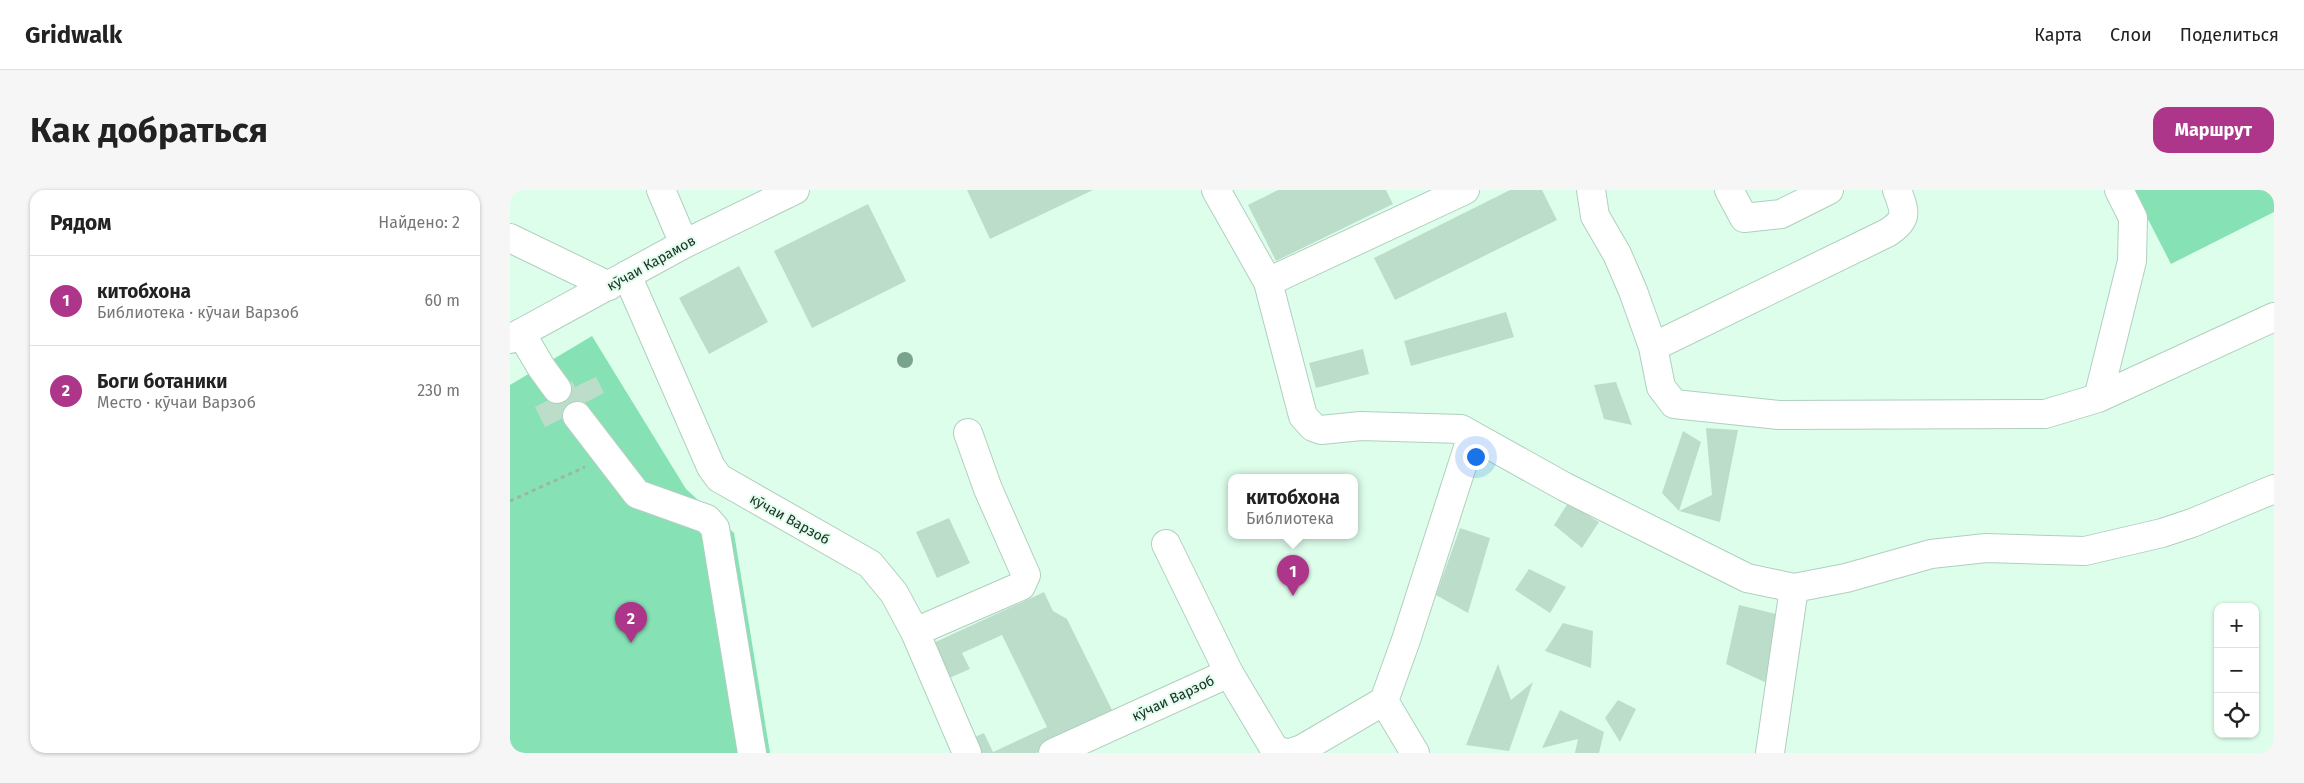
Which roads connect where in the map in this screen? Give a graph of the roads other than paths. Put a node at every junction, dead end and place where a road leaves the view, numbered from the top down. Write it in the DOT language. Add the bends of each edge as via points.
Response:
graph roads {
  1 [pos="661,190"];
  2 [pos="794,190"];
  3 [pos="1216,190"];
  4 [pos="1465,190"];
  5 [pos="1591,190"];
  6 [pos="1729,190"];
  7 [pos="1829,190"];
  8 [pos="1897,190"];
  9 [pos="2118,190"];
  10 [pos="510,238"];
  11 [pos="684,244"];
  12 [pos="618,280"];
  13 [pos="1268,282"];
  14 [pos="2274,317"];
  15 [pos="516,336"];
  16 [pos="1653,347"];
  17 [pos="557,389"];
  18 [pos="2098,398"];
  19 [pos="577,416"];
  20 [pos="968,433"];
  21 [pos="1472,435"];
  22 [pos="2273,491"];
  23 [pos="1166,544"];
  24 [pos="1794,588"];
  25 [pos="915,632"];
  26 [pos="1228,673"];
  27 [pos="1384,701"];
  28 [pos="752,753"];
  29 [pos="967,753"];
  30 [pos="1053,753"];
  31 [pos="1286,753"];
  32 [pos="1290,753"];
  33 [pos="1415,753"];
  34 [pos="1770,753"];
  1 -- 11 [label="street"];
  2 -- 11 [label="street, кӯчаи Карамов"];
  3 -- 13 [label="street"];
  4 -- 13 [label="street"];
  5 -- 16 [label="street" via="1595,216 1617,254"];
  6 -- 7 [label="street" via="1744,218 1781,214"];
  8 -- 16 [label="street" via="1905,211 1900,224 1887,233"];
  9 -- 18 [label="street" via="2133,218 2132,261"];
  10 -- 12 [label="street"];
  11 -- 12 [label="street, кӯчаи Карамов"];
  12 -- 15 [label="street, кӯчаи Карамов"];
  12 -- 25 [label="street, кӯчаи Варзоб" via="719,478 870,564 894,593"];
  13 -- 21 [label="street" via="1304,416 1313,427 1321,430 1361,426 1461,429"];
  14 -- 18 [label="street"];
  15 -- 17 [label="street"];
  16 -- 18 [label="street" via="1661,387 1674,404 1779,415 2044,414"];
  19 -- 28 [label="street" via="637,494 712,522"];
  20 -- 25 [label="street" via="988,489 1026,575 1021,586"];
  21 -- 24 [label="street" via="1565,487 1747,578"];
  21 -- 27 [label="street"];
  22 -- 24 [label="street" via="2192,524 2084,551 1986,548 1931,554 1846,578"];
  23 -- 26 [label="street"];
  24 -- 34 [label="street"];
  25 -- 29 [label="street, кӯчаи Варзоб"];
  26 -- 30 [label="street, кӯчаи Варзоб"];
  26 -- 31 [label="street, кӯчаи Варзоб" via="1275,750"];
  27 -- 32 [label="street"];
  27 -- 33 [label="street"];
}
